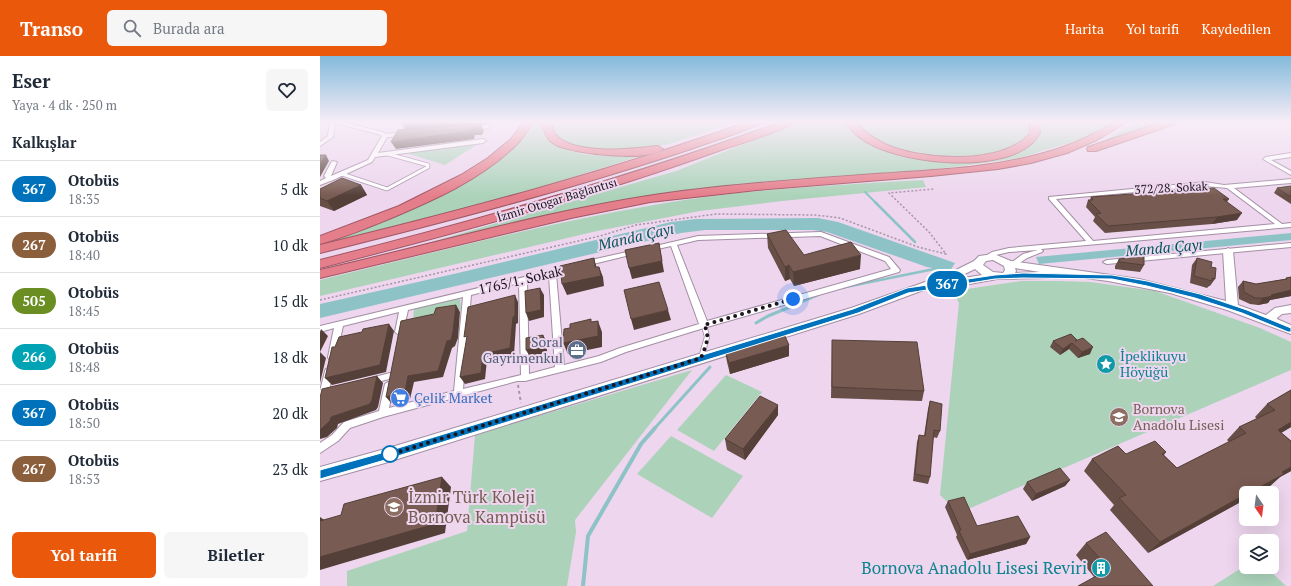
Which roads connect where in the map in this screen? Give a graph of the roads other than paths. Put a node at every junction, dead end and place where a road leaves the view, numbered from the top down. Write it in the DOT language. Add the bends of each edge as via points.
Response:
graph roads {
  1 [pos="379,147"];
  2 [pos="437,147"];
  3 [pos="508,147"];
  4 [pos="571,147"];
  5 [pos="667,147"];
  6 [pos="688,147"];
  7 [pos="722,147"];
  8 [pos="885,147"];
  9 [pos="1021,147"];
  10 [pos="1074,147"];
  11 [pos="1096,147"];
  12 [pos="387,153"];
  13 [pos="375,155"];
  14 [pos="1291,155"];
  15 [pos="334,162"];
  16 [pos="963,170"];
  17 [pos="1291,173"];
  18 [pos="342,174"];
  19 [pos="331,179"];
  20 [pos="1291,181"];
  21 [pos="320,183"];
  22 [pos="1228,186"];
  23 [pos="1291,225"];
  24 [pos="1282,226"];
  25 [pos="320,240"];
  26 [pos="673,243"];
  27 [pos="1091,243"];
  28 [pos="1063,245"];
  29 [pos="1291,245"];
  30 [pos="320,249"];
  31 [pos="1228,251"];
  32 [pos="988,257"];
  33 [pos="1107,262"];
  34 [pos="978,263"];
  35 [pos="320,264"];
  36 [pos="1007,270"];
  37 [pos="552,273"];
  38 [pos="320,274"];
  39 [pos="524,280"];
  40 [pos="907,291"];
  41 [pos="467,293"];
  42 [pos="1232,307"];
  43 [pos="404,309"];
  44 [pos="1291,309"];
  45 [pos="1271,321"];
  46 [pos="339,325"];
  47 [pos="704,325"];
  48 [pos="320,329"];
  49 [pos="1291,330"];
  50 [pos="398,339"];
  51 [pos="701,358"];
  52 [pos="560,370"];
  53 [pos="521,378"];
  54 [pos="361,383"];
  55 [pos="326,392"];
  56 [pos="458,393"];
  57 [pos="320,411"];
  58 [pos="383,413"];
  59 [pos="320,449"];
  60 [pos="320,474"];
  1 -- 13 [label="street"];
  2 -- 12 [label="street"];
  3 -- 25 [label="highway" via="482,167 450,186 392,214"];
  4 -- 5 [label="highway" via="609,153 643,152"];
  6 -- 30 [label="highway, İzmir Otogar Bağlantısı" via="492,206"];
  7 -- 35 [label="highway, İzmir Otogar Bağlantısı" via="470,226"];
  8 -- 9 [label="highway" via="925,157 962,159 994,156"];
  10 -- 16 [label="highway" via="1054,154"];
  11 -- 16 [label="highway" via="1016,166"];
  12 -- 13 [label="street"];
  12 -- 18 [label="lane" via="428,167 387,189"];
  13 -- 18 [label="street" via="370,161"];
  14 -- 17 [label="street" via="1266,159"];
  15 -- 19 [label="street" via="327,176"];
  16 -- 38 [label="highway" via="741,187 649,199 537,222"];
  18 -- 19 [label="street"];
  19 -- 21 [label="street"];
  20 -- 22 [label="street, 372/28. Sokak"];
  22 -- 24 [label="street"];
  22 -- 27 [label="street, 372/28. Sokak" via="1205,184 1051,198"];
  23 -- 24 [label="street"];
  24 -- 27 [label="street"];
  26 -- 37 [label="street, 1765/1. Sokak"];
  26 -- 47 [label="street"];
  26 -- 47 [label="street, 1765/1. Sokak" via="698,238 820,234 887,259 896,270"];
  27 -- 28 [label="street"];
  28 -- 32 [label="street" via="1009,250"];
  28 -- 36 [label="street" via="1033,252"];
  29 -- 31 [label="street"];
  31 -- 33 [label="street"];
  31 -- 42 [label="main road"];
  32 -- 34 [label="main road"];
  32 -- 36 [label="main road" via="1000,258"];
  34 -- 36 [label="main road" via="984,273"];
  34 -- 40 [label="main road" via="952,276"];
  36 -- 40 [label="main road"];
  36 -- 42 [label="main road" via="1048,275 1112,277 1171,289"];
  37 -- 39 [label="street, 1765/1. Sokak"];
  37 -- 52 [label="street"];
  39 -- 41 [label="street, 1765/1. Sokak"];
  39 -- 53 [label="street"];
  40 -- 51 [label="main road" via="855,311"];
  41 -- 43 [label="street, 1765/1. Sokak"];
  41 -- 56 [label="street"];
  42 -- 45 [label="main road"];
  43 -- 46 [label="street, 1765/1. Sokak"];
  43 -- 50 [label="street"];
  44 -- 45 [label="main road" via="1270,316"];
  45 -- 49 [label="main road"];
  46 -- 48 [label="street, 1765/1. Sokak"];
  46 -- 55 [label="street"];
  47 -- 51 [label="lane" via="708,339"];
  47 -- 52 [label="street"];
  51 -- 60 [label="main road"];
  52 -- 53 [label="street"];
  53 -- 56 [label="street"];
  54 -- 58 [label="street" via="391,372"];
  55 -- 57 [label="street"];
  56 -- 58 [label="street"];
  58 -- 59 [label="street" via="346,425"];
}
